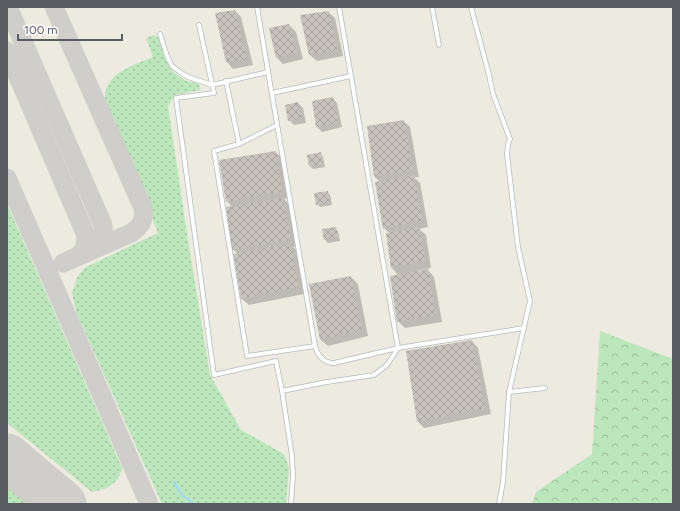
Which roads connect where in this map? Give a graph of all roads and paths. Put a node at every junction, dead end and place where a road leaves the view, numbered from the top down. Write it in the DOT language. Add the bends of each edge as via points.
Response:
graph roads {
  1 [pos="257,7"];
  2 [pos="339,7"];
  3 [pos="432,7"];
  4 [pos="471,7"];
  5 [pos="199,25"];
  6 [pos="160,34"];
  7 [pos="439,45"];
  8 [pos="268,72"];
  9 [pos="351,76"];
  10 [pos="226,82"];
  11 [pos="212,85"];
  12 [pos="272,93"];
  13 [pos="277,125"];
  14 [pos="239,144"];
  15 [pos="524,328"];
  16 [pos="314,346"];
  17 [pos="398,348"];
  18 [pos="545,388"];
  19 [pos="282,391"];
  20 [pos="509,392"];
  21 [pos="291,504"];
  22 [pos="499,504"];
  1 -- 8 [label="lane"];
  2 -- 9 [label="lane"];
  3 -- 7 [label="lane"];
  4 -- 15 [label="lane" via="493,94 510,139 507,154 518,247 530,301"];
  5 -- 11 [label="lane"];
  6 -- 11 [label="lane" via="172,66 184,75"];
  8 -- 10 [label="lane"];
  8 -- 12 [label="lane"];
  9 -- 12 [label="lane"];
  9 -- 17 [label="lane"];
  10 -- 11 [label="lane"];
  10 -- 14 [label="lane"];
  11 -- 19 [label="lane" via="214,92 176,98 214,375 276,360"];
  12 -- 13 [label="lane"];
  13 -- 14 [label="lane"];
  13 -- 16 [label="lane"];
  14 -- 16 [label="lane" via="214,151 247,356"];
  15 -- 17 [label="lane"];
  15 -- 20 [label="lane"];
  16 -- 17 [label="lane" via="328,363"];
  17 -- 19 [label="lane" via="387,365 374,375"];
  18 -- 20 [label="lane"];
  19 -- 21 [label="lane" via="292,456"];
  20 -- 22 [label="lane" via="503,482"];
}
